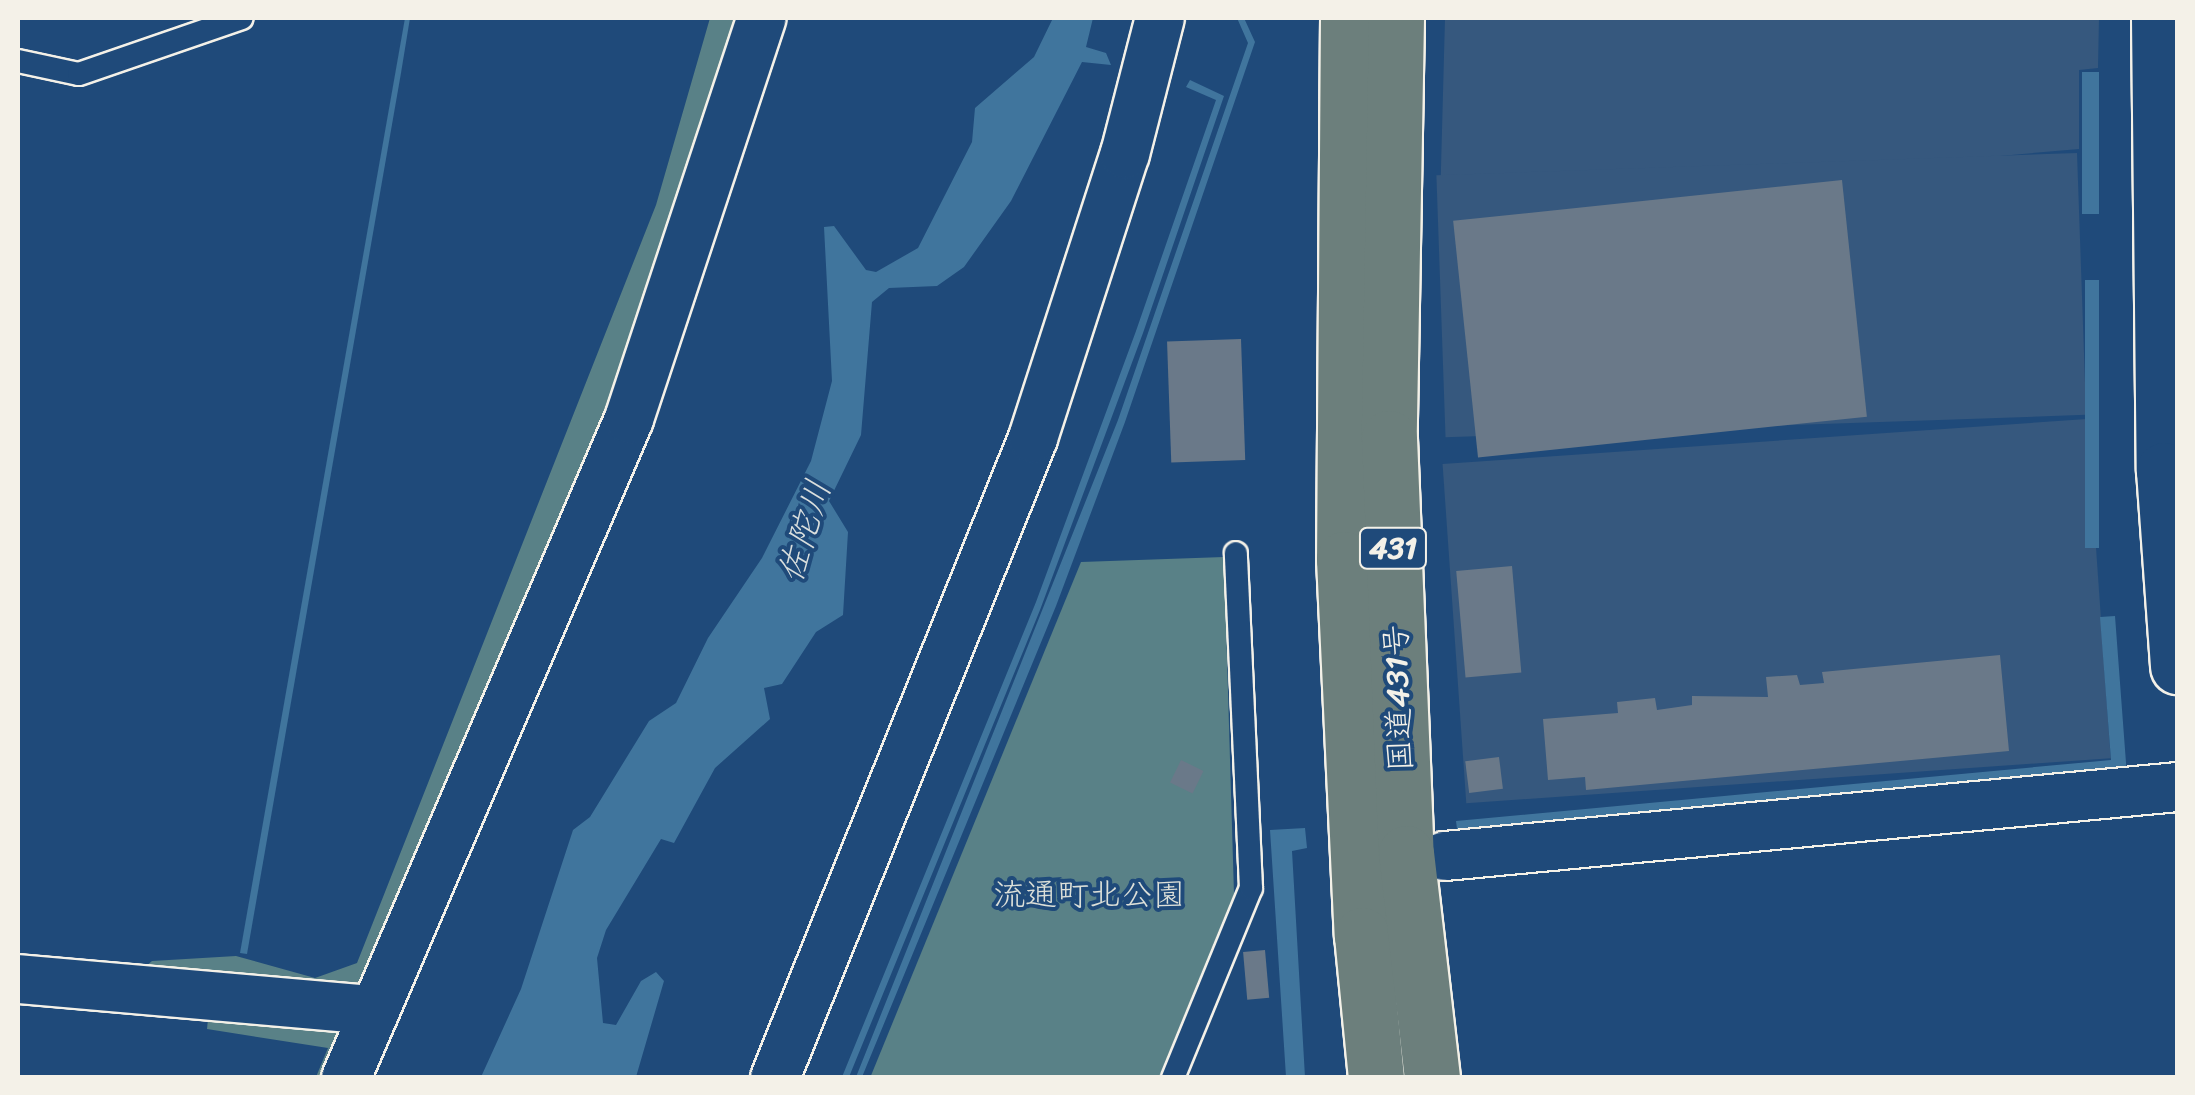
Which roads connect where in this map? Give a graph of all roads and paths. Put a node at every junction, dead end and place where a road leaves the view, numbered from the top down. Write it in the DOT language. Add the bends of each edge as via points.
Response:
graph roads {
  1 [pos="242,18"];
  2 [pos="762,18"];
  3 [pos="1160,18"];
  4 [pos="1348,18"];
  5 [pos="1396,18"];
  6 [pos="2165,36"];
  7 [pos="18,61"];
  8 [pos="1236,553"];
  9 [pos="2178,667"];
  10 [pos="2178,787"];
  11 [pos="1445,856"];
  12 [pos="18,979"];
  13 [pos="375,1010"];
  14 [pos="346,1078"];
  15 [pos="774,1078"];
  16 [pos="1173,1078"];
  17 [pos="1376,1078"];
  18 [pos="1432,1078"];
  1 -- 7 [label="lane" via="79,74"];
  2 -- 13 [label="street" via="628,419"];
  3 -- 15 [label="street" via="1125,154 1033,438"];
  4 -- 17 [label="highway, 国道431号 / 431" via="1344,559 1362,934"];
  5 -- 18 [label="highway, 国道431号 / 431" via="1389,438 1406,854"];
  6 -- 9 [label="street" via="2164,470"];
  8 -- 16 [label="lane" via="1251,888"];
  10 -- 11 [label="street"];
  12 -- 13 [label="street"];
  13 -- 14 [label="street"];
}
